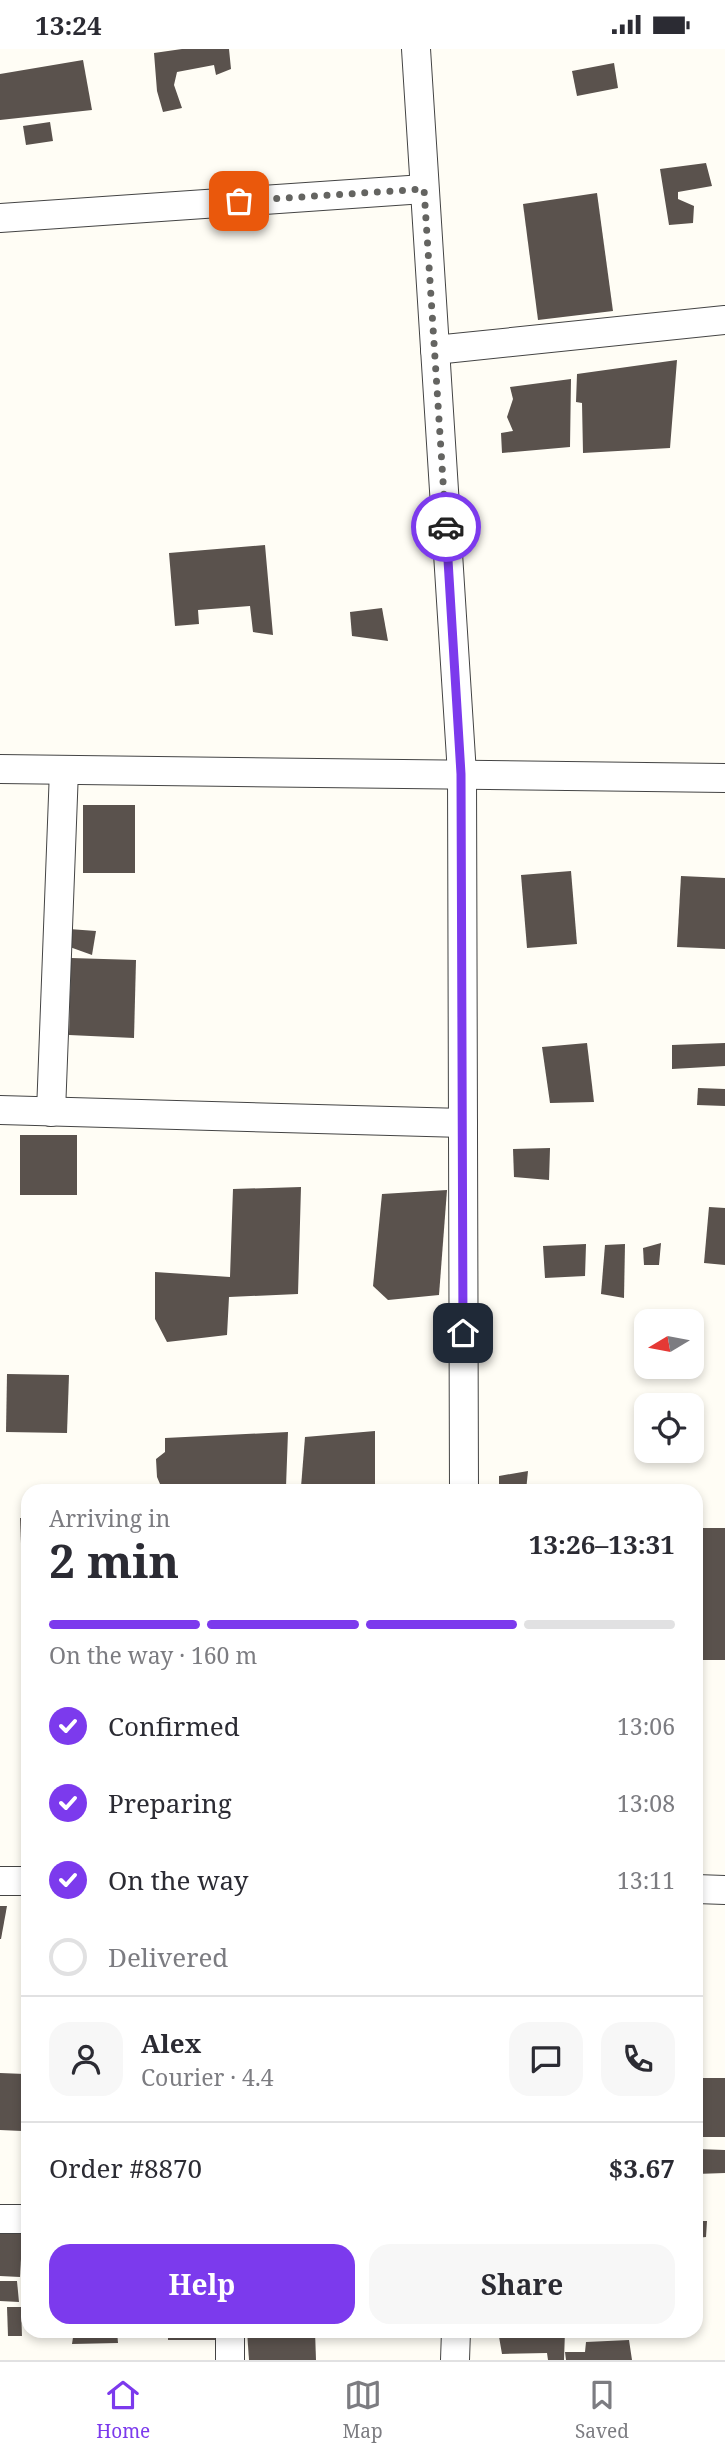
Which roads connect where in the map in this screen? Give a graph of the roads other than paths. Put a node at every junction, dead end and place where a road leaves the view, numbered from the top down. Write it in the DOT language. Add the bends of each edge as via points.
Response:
graph roads {
  1 [pos="416,49"];
  2 [pos="424,189"];
  3 [pos="0,218"];
  4 [pos="725,320"];
  5 [pos="435,350"];
  6 [pos="0,769"];
  7 [pos="64,770"];
  8 [pos="461,774"];
  9 [pos="725,778"];
  10 [pos="0,1110"];
  11 [pos="51,1112"];
  12 [pos="463,1123"];
  13 [pos="464,1484"];
  14 [pos="0,1881"];
  15 [pos="21,1881"];
  16 [pos="703,1889"];
  17 [pos="725,1890"];
  18 [pos="0,2219"];
  19 [pos="21,2219"];
  20 [pos="230,2338"];
  21 [pos="456,2338"];
  22 [pos="230,2360"];
  23 [pos="456,2360"];
  1 -- 2 [label="street"];
  2 -- 3 [label="street"];
  2 -- 5 [label="street"];
  4 -- 5 [label="street"];
  5 -- 8 [label="street"];
  6 -- 7 [label="street"];
  7 -- 8 [label="street"];
  7 -- 11 [label="street"];
  8 -- 9 [label="street"];
  8 -- 12 [label="street"];
  10 -- 11 [label="street"];
  11 -- 12 [label="street"];
  12 -- 13 [label="street"];
  14 -- 15 [label="street"];
  16 -- 17 [label="street"];
  18 -- 19 [label="street"];
  20 -- 22 [label="street"];
  21 -- 23 [label="street"];
}
